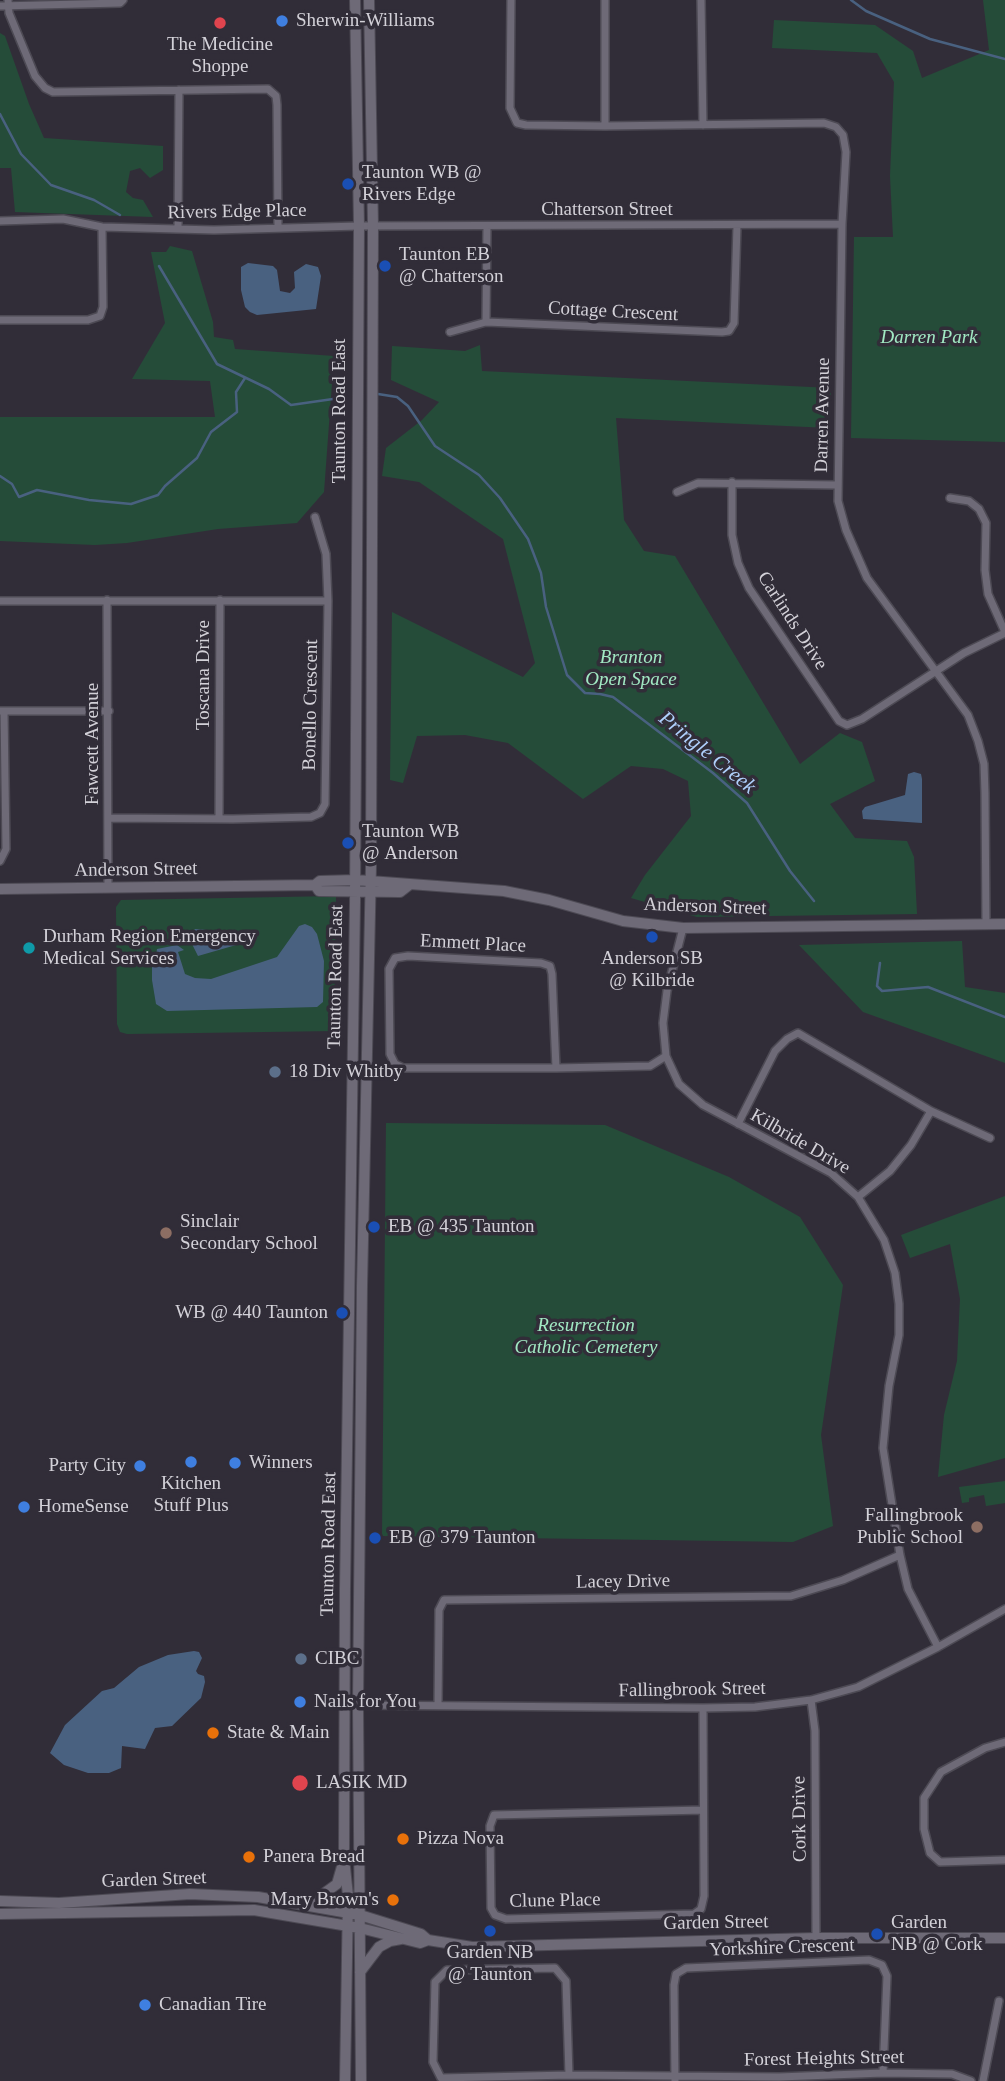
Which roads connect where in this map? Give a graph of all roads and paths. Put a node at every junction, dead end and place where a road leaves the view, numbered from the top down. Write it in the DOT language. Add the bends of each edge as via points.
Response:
graph roads {
  1 [pos="122,0"];
  2 [pos="355,0"];
  3 [pos="369,0"];
  4 [pos="511,0"];
  5 [pos="605,0"];
  6 [pos="701,0"];
  7 [pos="52,3"];
  8 [pos="9,4"];
  9 [pos="0,6"];
  10 [pos="179,90"];
  11 [pos="702,125"];
  12 [pos="605,126"];
  13 [pos="0,221"];
  14 [pos="842,224"];
  15 [pos="359,226"];
  16 [pos="373,226"];
  17 [pos="487,226"];
  18 [pos="737,226"];
  19 [pos="102,227"];
  20 [pos="278,228"];
  21 [pos="178,229"];
  22 [pos="0,320"];
  23 [pos="486,322"];
  24 [pos="450,332"];
  25 [pos="732,482"];
  26 [pos="837,485"];
  27 [pos="677,492"];
  28 [pos="950,498"];
  29 [pos="315,517"];
  30 [pos="371,542"];
  31 [pos="357,543"];
  32 [pos="107,600"];
  33 [pos="220,600"];
  34 [pos="0,601"];
  35 [pos="328,601"];
  36 [pos="356,612"];
  37 [pos="371,612"];
  38 [pos="1005,633"];
  39 [pos="937,671"];
  40 [pos="2,711"];
  41 [pos="109,711"];
  42 [pos="109,818"];
  43 [pos="219,819"];
  44 [pos="0,861"];
  45 [pos="355,880"];
  46 [pos="315,885"];
  47 [pos="370,886"];
  48 [pos="108,888"];
  49 [pos="0,889"];
  50 [pos="355,891"];
  51 [pos="986,925"];
  52 [pos="1005,925"];
  53 [pos="683,928"];
  54 [pos="666,1056"];
  55 [pos="556,1068"];
  56 [pos="931,1111"];
  57 [pos="738,1124"];
  58 [pos="990,1138"];
  59 [pos="858,1197"];
  60 [pos="900,1555"];
  61 [pos="1005,1609"];
  62 [pos="938,1647"];
  63 [pos="811,1700"];
  64 [pos="358,1705"];
  65 [pos="439,1705"];
  66 [pos="704,1708"];
  67 [pos="1005,1742"];
  68 [pos="703,1810"];
  69 [pos="344,1858"];
  70 [pos="1005,1860"];
  71 [pos="0,1901"];
  72 [pos="294,1902"];
  73 [pos="348,1912"];
  74 [pos="0,1914"];
  75 [pos="360,1915"];
  76 [pos="347,1926"];
  77 [pos="360,1928"];
  78 [pos="816,1938"];
  79 [pos="1005,1938"];
  80 [pos="405,1939"];
  81 [pos="428,1940"];
  82 [pos="360,1972"];
  83 [pos="999,2001"];
  84 [pos="883,2073"];
  85 [pos="569,2076"];
  86 [pos="675,2078"];
  87 [pos="780,2079"];
  88 [pos="345,2081"];
  89 [pos="361,2081"];
  90 [pos="971,2081"];
  91 [pos="983,2081"];
  1 -- 7 [label="street"];
  2 -- 15 [label="main road, Taunton Road East"];
  3 -- 16 [label="main road, Taunton Road East"];
  4 -- 12 [label="street" via="510,108 517,123"];
  5 -- 12 [label="street"];
  6 -- 11 [label="street"];
  7 -- 8 [label="street"];
  8 -- 9 [label="street"];
  8 -- 10 [label="street" via="36,76 45,88 72,93"];
  10 -- 20 [label="street" via="268,89 276,96"];
  10 -- 21 [label="street"];
  11 -- 12 [label="street"];
  11 -- 14 [label="street, Darren Avenue" via="824,123 836,127 843,135 846,152"];
  13 -- 19 [label="street, Rivers Edge Place" via="63,219"];
  14 -- 18 [label="street, Chatterson Street"];
  14 -- 26 [label="street, Darren Avenue"];
  15 -- 16 [label="street, Rivers Edge Place"];
  15 -- 20 [label="street, Rivers Edge Place"];
  15 -- 31 [label="main road, Taunton Road East"];
  16 -- 17 [label="street, Chatterson Street"];
  16 -- 30 [label="main road, Taunton Road East"];
  17 -- 18 [label="street, Chatterson Street"];
  17 -- 23 [label="street"];
  18 -- 23 [label="street, Cottage Crescent" via="734,323 729,331"];
  19 -- 21 [label="street, Rivers Edge Place"];
  19 -- 22 [label="street" via="100,316 88,320"];
  20 -- 21 [label="street, Rivers Edge Place"];
  23 -- 24 [label="street"];
  25 -- 26 [label="street"];
  25 -- 27 [label="street" via="698,483"];
  25 -- 39 [label="street, Carlinds Drive" via="732,535 749,588 839,721 847,724 862,719"];
  26 -- 39 [label="street, Darren Avenue" via="846,530 867,578"];
  28 -- 38 [label="street" via="969,501 986,523 988,594"];
  29 -- 35 [label="street, Bonello Crescent" via="326,554"];
  30 -- 31 [label="main road"];
  30 -- 37 [label="main road, Taunton Road East"];
  31 -- 36 [label="main road, Taunton Road East"];
  32 -- 33 [label="street, Toscana Drive"];
  32 -- 34 [label="street, Toscana Drive"];
  32 -- 41 [label="street, Fawcett Avenue"];
  33 -- 35 [label="street"];
  33 -- 43 [label="street, Toscana Drive"];
  35 -- 43 [label="street, Bonello Crescent" via="326,804 312,817"];
  36 -- 37 [label="main road"];
  36 -- 45 [label="main road, Taunton Road East"];
  37 -- 47 [label="main road, Taunton Road East"];
  38 -- 39 [label="street"];
  39 -- 51 [label="street, Darren Avenue" via="968,715 984,764"];
  40 -- 41 [label="street"];
  40 -- 44 [label="street" via="6,849"];
  41 -- 42 [label="street, Fawcett Avenue"];
  42 -- 43 [label="street"];
  42 -- 48 [label="street, Fawcett Avenue"];
  45 -- 46 [label="main road, Anderson Street"];
  45 -- 47 [label="main road, Anderson Street"];
  45 -- 50 [label="main road, Taunton Road East"];
  46 -- 48 [label="main road, Anderson Street"];
  46 -- 50 [label="main road, Anderson Street" via="318,891"];
  47 -- 50 [label="main road, Anderson Street"];
  47 -- 53 [label="main road, Anderson Street" via="400,892 409,885 504,891 623,921"];
  47 -- 64 [label="main road, Taunton Road East"];
  48 -- 49 [label="main road, Anderson Street"];
  50 -- 69 [label="main road, Taunton Road East"];
  51 -- 52 [label="main road, Anderson Street"];
  51 -- 53 [label="main road, Anderson Street"];
  53 -- 54 [label="street, Kilbride Drive" via="667,991 663,1023"];
  54 -- 55 [label="street, Emmett Place" via="650,1066"];
  54 -- 57 [label="street, Kilbride Drive" via="679,1084 703,1105"];
  55 -- 55 [label="street, Emmett Place" via="403,1068 395,1064 390,1054 389,969 395,958 550,966"];
  56 -- 57 [label="street" via="798,1033 775,1051"];
  56 -- 58 [label="street"];
  56 -- 59 [label="street" via="890,1171"];
  57 -- 59 [label="street, Kilbride Drive" via="831,1173"];
  59 -- 60 [label="street, Kilbride Drive" via="884,1240 899,1304 883,1448"];
  60 -- 62 [label="street, Kilbride Drive" via="908,1589"];
  60 -- 65 [label="street, Lacey Drive" via="791,1597 444,1600 439,1610"];
  61 -- 62 [label="street, Fallingbrook Street"];
  62 -- 63 [label="street, Fallingbrook Street" via="858,1687"];
  63 -- 66 [label="street, Fallingbrook Street"];
  63 -- 78 [label="street, Cork Drive"];
  64 -- 65 [label="street, Fallingbrook Street"];
  64 -- 75 [label="main road, Taunton Road East"];
  65 -- 66 [label="street, Fallingbrook Street"];
  66 -- 68 [label="street, Clune Place"];
  67 -- 70 [label="street" via="942,1772 925,1798 924,1819 930,1853 940,1861"];
  68 -- 68 [label="street, Clune Place" via="494,1815 490,1826 492,1911 506,1919 694,1914 701,1909 704,1896"];
  69 -- 72 [label="main road" via="337,1884 312,1902"];
  69 -- 73 [label="main road, Taunton Road East"];
  71 -- 72 [label="main road, Garden Street" via="59,1903 190,1894"];
  72 -- 73 [label="main road, Garden Street"];
  73 -- 75 [label="main road, Garden Street"];
  73 -- 76 [label="main road, Taunton Road East"];
  74 -- 76 [label="main road, Garden Street" via="254,1910"];
  75 -- 77 [label="main road, Taunton Road East"];
  75 -- 81 [label="main road, Garden Street"];
  76 -- 77 [label="main road, Garden Street"];
  76 -- 88 [label="main road, Taunton Road East"];
  77 -- 80 [label="main road, Garden Street"];
  77 -- 82 [label="main road, Taunton Road East"];
  78 -- 79 [label="main road, Garden Street"];
  78 -- 81 [label="main road, Garden Street" via="472,1947"];
  80 -- 81 [label="main road, Garden Street"];
  80 -- 82 [label="main road" via="379,1947"];
  82 -- 89 [label="main road, Taunton Road East"];
  83 -- 91 [label="street"];
  84 -- 86 [label="street, Yorkshire Crescent" via="887,1976 882,1965 869,1960 686,1968 676,1974"];
  84 -- 87 [label="street, Forest Heights Street"];
  84 -- 90 [label="street, Forest Heights Street" via="952,2074"];
  85 -- 85 [label="street, Forest Heights Street" via="566,1981 555,1968 447,1970 435,1982 433,2062 441,2078"];
  85 -- 86 [label="street, Forest Heights Street"];
  86 -- 87 [label="street, Forest Heights Street"];
}
